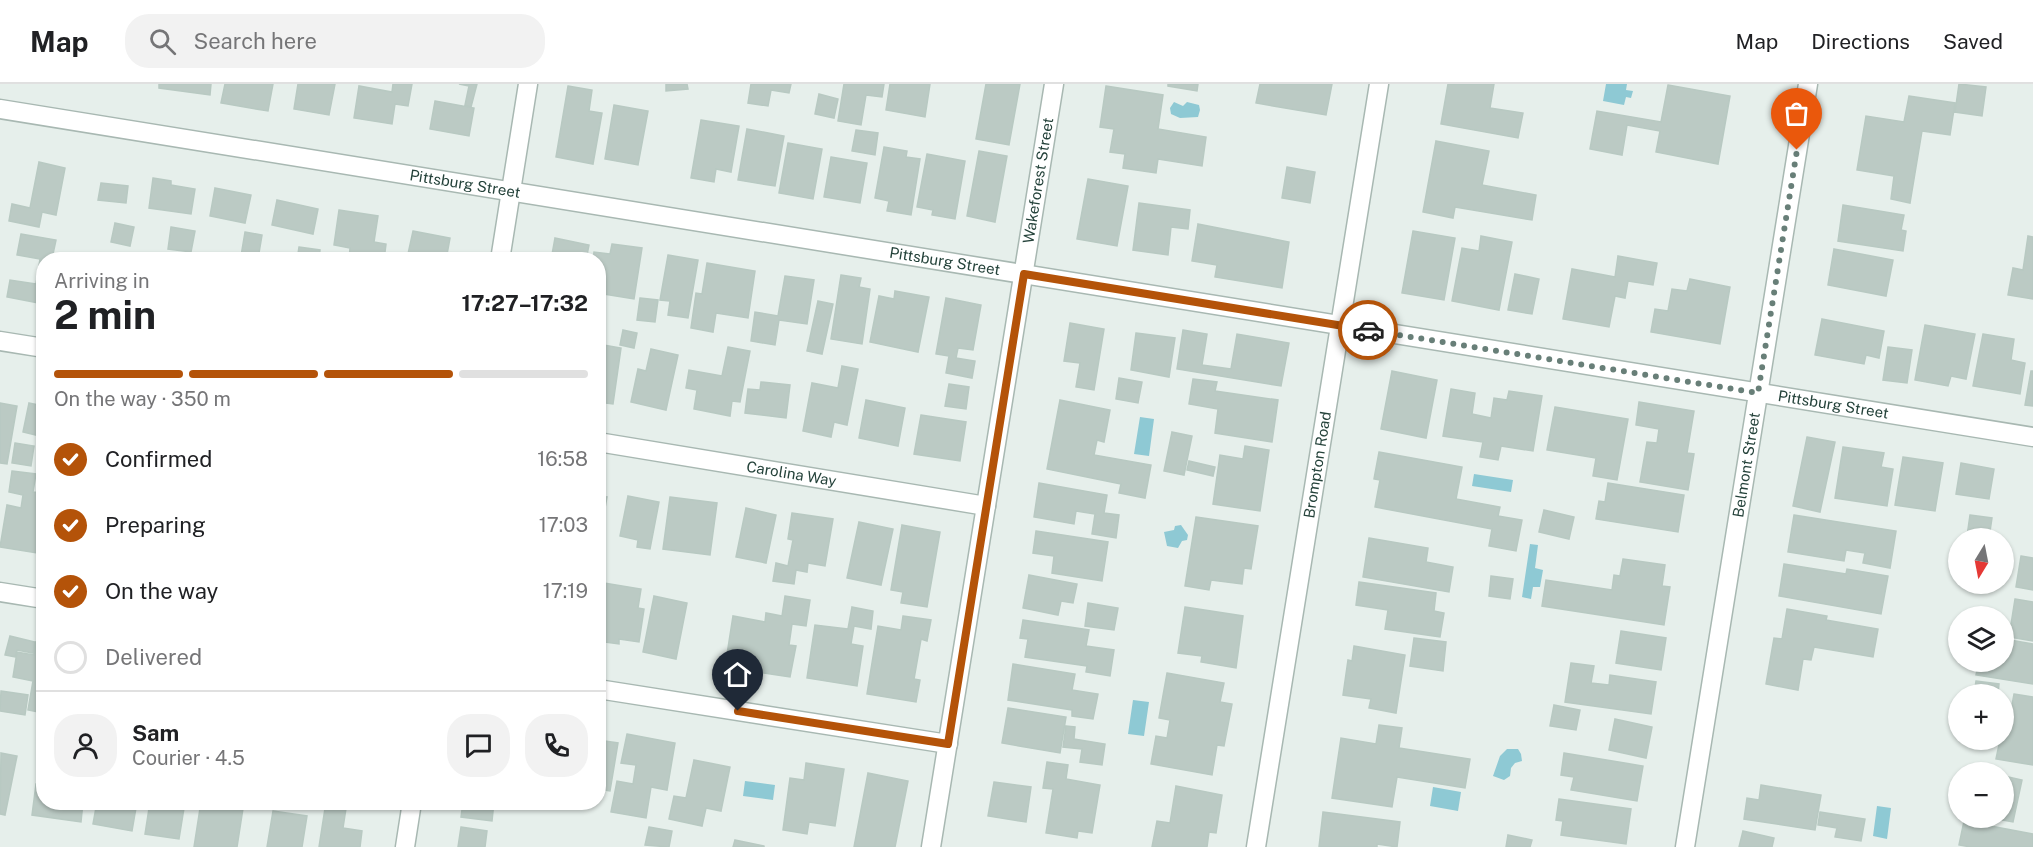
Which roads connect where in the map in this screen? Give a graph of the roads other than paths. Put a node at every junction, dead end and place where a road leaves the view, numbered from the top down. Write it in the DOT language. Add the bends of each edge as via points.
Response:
graph roads {
  1 [pos="528,84"];
  2 [pos="1054,84"];
  3 [pos="1379,84"];
  4 [pos="1808,84"];
  5 [pos="0,109"];
  6 [pos="511,192"];
  7 [pos="501,252"];
  8 [pos="1024,274"];
  9 [pos="1340,325"];
  10 [pos="0,341"];
  11 [pos="36,347"];
  12 [pos="1758,393"];
  13 [pos="2033,437"];
  14 [pos="606,443"];
  15 [pos="986,506"];
  16 [pos="0,592"];
  17 [pos="36,598"];
  18 [pos="606,690"];
  19 [pos="948,744"];
  20 [pos="411,810"];
  21 [pos="405,847"];
  22 [pos="931,847"];
  23 [pos="1256,847"];
  24 [pos="1685,847"];
  1 -- 6 [label="street"];
  2 -- 8 [label="street, Wakeforest Street"];
  3 -- 9 [label="street, Brompton Road"];
  4 -- 12 [label="street, Belmont Street"];
  5 -- 6 [label="street, Pittsburg Street"];
  6 -- 7 [label="street"];
  6 -- 8 [label="street, Pittsburg Street"];
  8 -- 9 [label="street, Pittsburg Street"];
  8 -- 15 [label="street, Wakeforest Street"];
  9 -- 12 [label="street, Pittsburg Street"];
  9 -- 23 [label="street, Brompton Road"];
  10 -- 11 [label="street"];
  12 -- 13 [label="street, Pittsburg Street"];
  12 -- 24 [label="street, Belmont Street"];
  14 -- 15 [label="street, Carolina Way"];
  15 -- 19 [label="street, Wakeforest Street"];
  16 -- 17 [label="street"];
  18 -- 19 [label="street"];
  19 -- 22 [label="street, Wakeforest Street"];
  20 -- 21 [label="street"];
}
